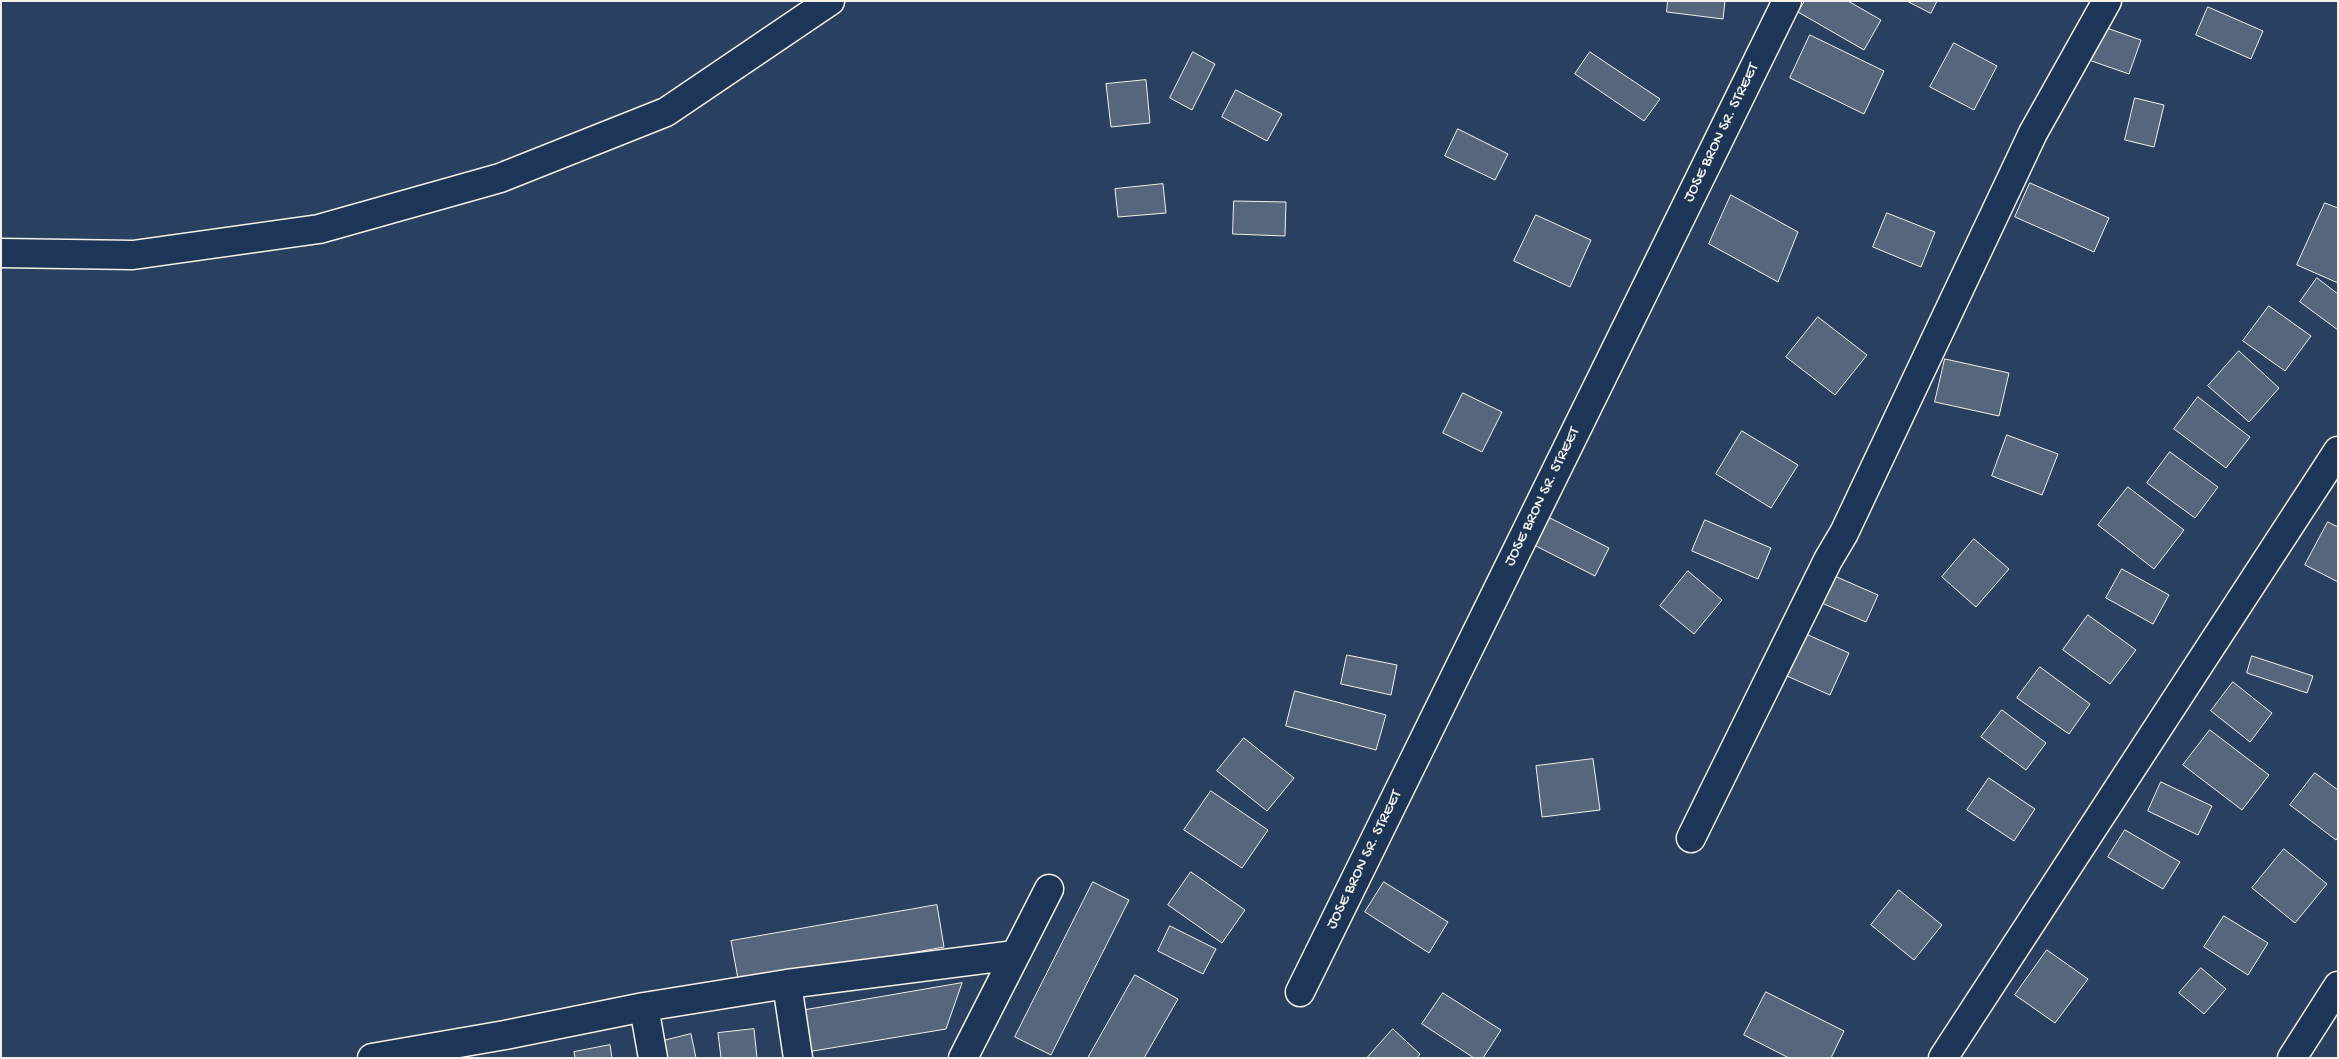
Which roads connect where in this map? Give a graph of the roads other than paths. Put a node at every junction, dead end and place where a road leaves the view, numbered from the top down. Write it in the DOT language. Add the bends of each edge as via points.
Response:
graph roads {
  1 [pos="830,1"];
  2 [pos="1786,1"];
  3 [pos="2107,1"];
  4 [pos="1,253"];
  5 [pos="2338,451"];
  6 [pos="1691,838"];
  7 [pos="1049,889"];
  8 [pos="1015,955"];
  9 [pos="787,984"];
  10 [pos="2338,986"];
  11 [pos="1300,992"];
  12 [pos="644,1007"];
  13 [pos="508,1046"];
  14 [pos="373,1058"];
  15 [pos="653,1058"];
  16 [pos="798,1058"];
  17 [pos="963,1058"];
  18 [pos="1943,1058"];
  19 [pos="2292,1058"];
  1 -- 4 [label="street" via="666,112 500,178 319,228 132,255"];
  2 -- 11 [label="street, JOSE BRON SR. STREET"];
  3 -- 6 [label="street" via="2033,133 1844,533"];
  5 -- 18 [label="street"];
  7 -- 8 [label="street"];
  8 -- 9 [label="street"];
  8 -- 17 [label="street"];
  9 -- 12 [label="street"];
  9 -- 16 [label="street"];
  10 -- 19 [label="street"];
  12 -- 13 [label="street"];
  12 -- 15 [label="street"];
  13 -- 14 [label="street"];
}
